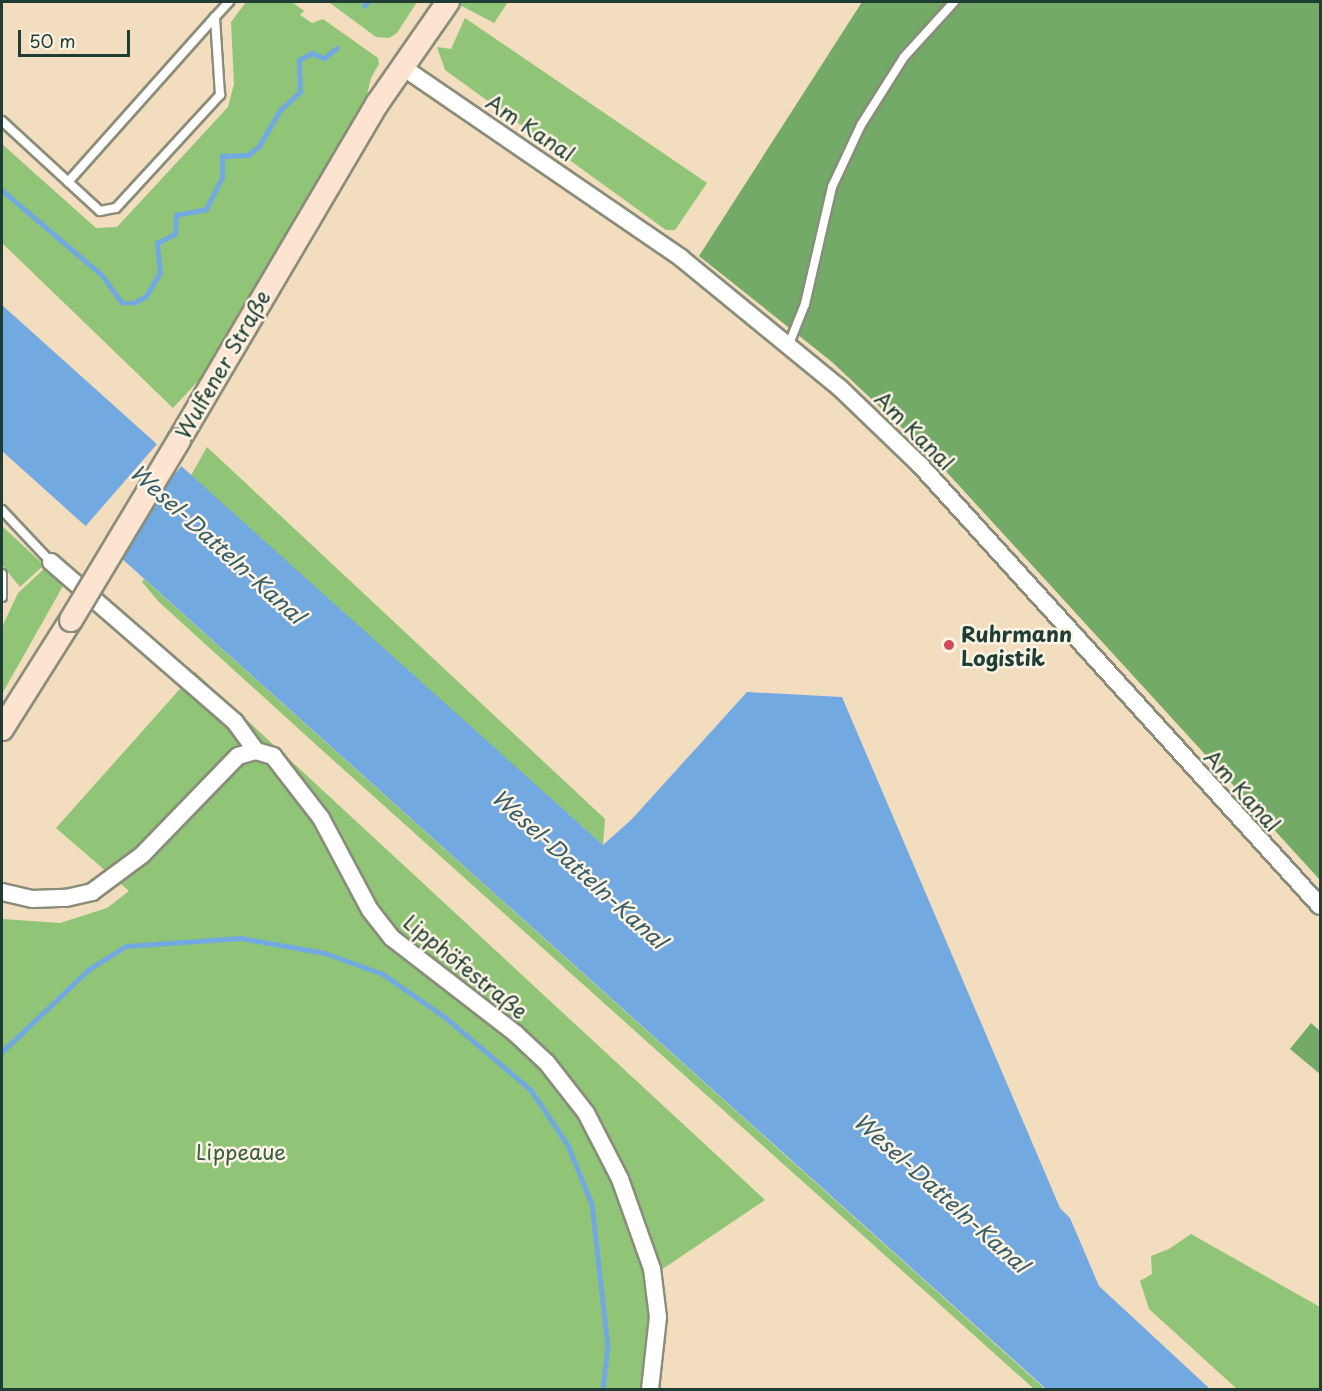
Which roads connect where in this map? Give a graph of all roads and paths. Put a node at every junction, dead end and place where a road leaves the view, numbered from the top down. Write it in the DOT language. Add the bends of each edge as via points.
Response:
graph roads {
  1 [pos="229,2"];
  2 [pos="448,2"];
  3 [pos="954,2"];
  4 [pos="215,17"];
  5 [pos="404,68"];
  6 [pos="2,121"];
  7 [pos="68,182"];
  8 [pos="789,344"];
  9 [pos="2,510"];
  10 [pos="51,562"];
  11 [pos="2,574"];
  12 [pos="2,597"];
  13 [pos="2,729"];
  14 [pos="256,750"];
  15 [pos="2,892"];
  16 [pos="1320,906"];
  17 [pos="650,1389"];
  1 -- 4 [label="lane"];
  2 -- 5 [label="main road, Wulfener Straße"];
  3 -- 8 [label="lane" via="904,57 861,125 832,187 805,304"];
  4 -- 7 [label="lane"];
  4 -- 7 [label="lane" via="220,95 116,208 100,211"];
  5 -- 8 [label="street, Am Kanal" via="681,258"];
  5 -- 13 [label="main road, Wulfener Straße, bridge" via="377,104 71,620"];
  6 -- 7 [label="lane"];
  8 -- 16 [label="street, Am Kanal" via="920,465"];
  9 -- 10 [label="lane"];
  10 -- 14 [label="street" via="235,722"];
  11 -- 12 [label="lane"];
  14 -- 15 [label="street" via="238,756 142,855 99,888 66,898 32,899"];
  14 -- 17 [label="street, Lipphöfestraße" via="273,756 294,780 333,838 370,910 392,938 516,1034 547,1063 586,1113 620,1179 652,1269 658,1317"];
}
